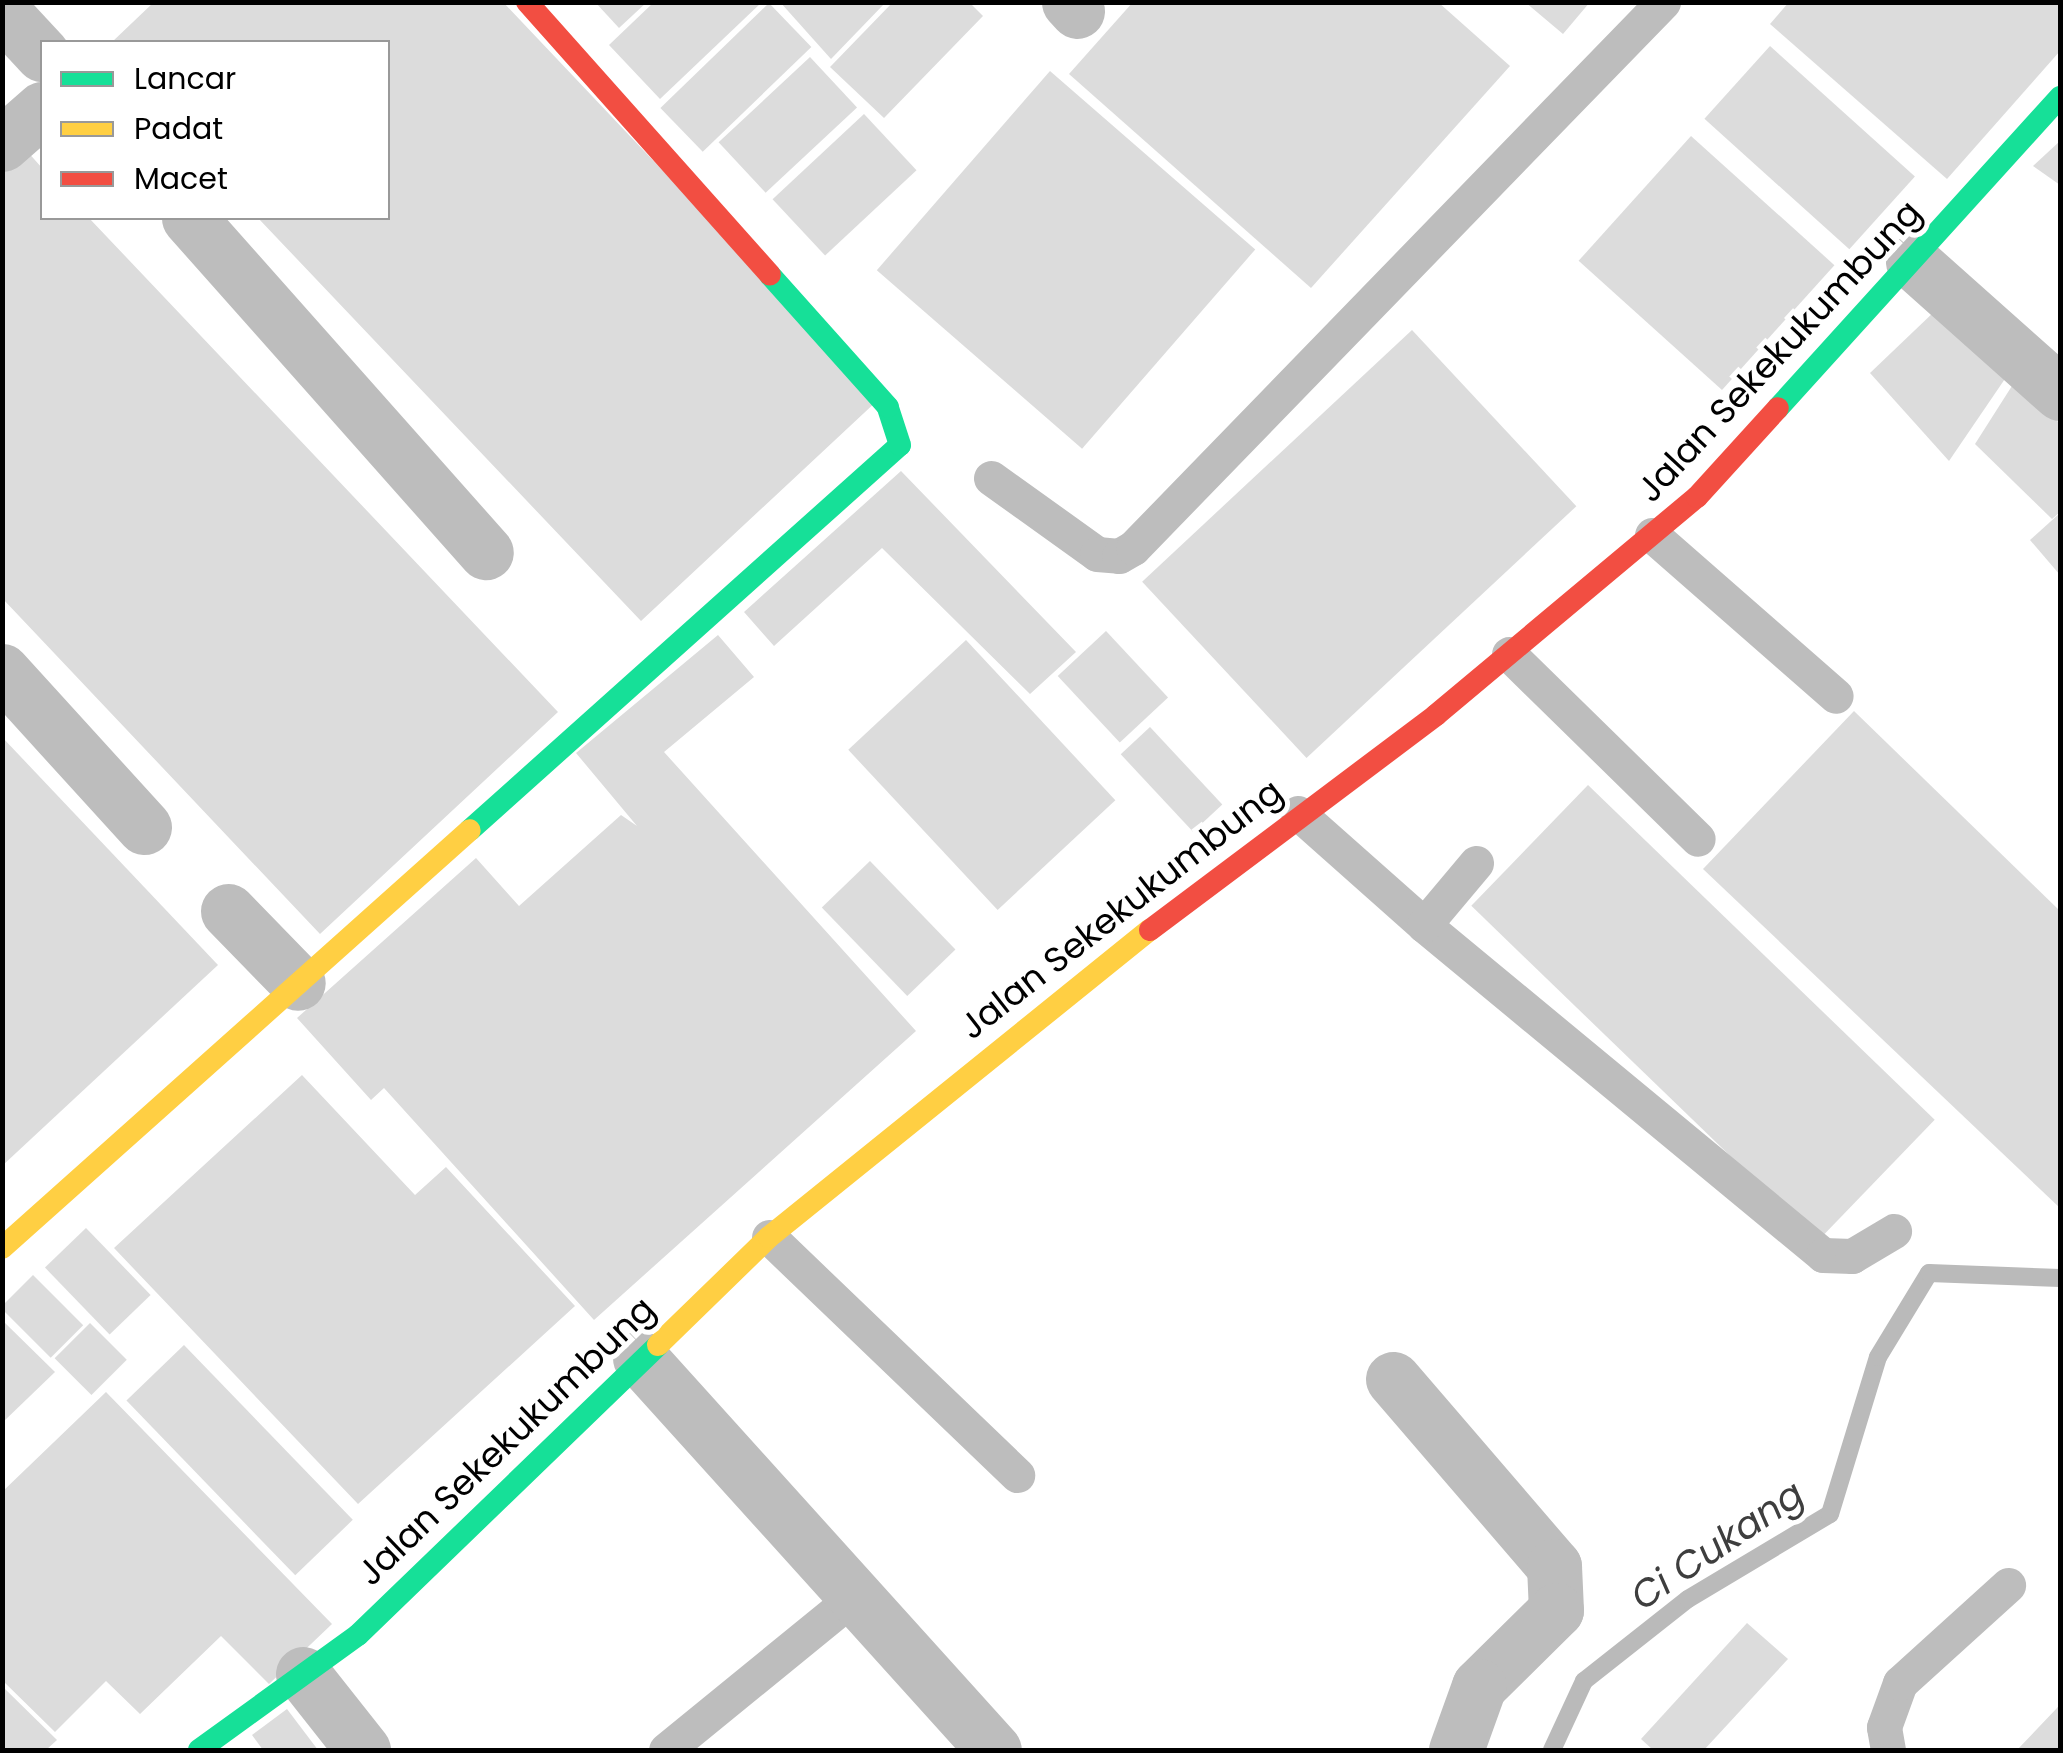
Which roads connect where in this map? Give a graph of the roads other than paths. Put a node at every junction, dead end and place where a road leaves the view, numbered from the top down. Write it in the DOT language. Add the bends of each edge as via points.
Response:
graph roads {
  1 [pos="526,2"];
  2 [pos="1664,2"];
  3 [pos="2,10"];
  4 [pos="40,52"];
  5 [pos="2060,97"];
  6 [pos="40,111"];
  7 [pos="2,144"];
  8 [pos="191,220"];
  9 [pos="1913,262"];
  10 [pos="2060,393"];
  11 [pos="991,478"];
  12 [pos="1652,535"];
  13 [pos="486,552"];
  14 [pos="1509,654"];
  15 [pos="2,671"];
  16 [pos="1836,696"];
  17 [pos="1298,813"];
  18 [pos="144,827"];
  19 [pos="1698,839"];
  20 [pos="1476,863"];
  21 [pos="228,910"];
  22 [pos="1424,925"];
  23 [pos="298,983"];
  24 [pos="1894,1232"];
  25 [pos="769,1237"];
  26 [pos="2,1248"];
  27 [pos="640,1358"];
  28 [pos="1393,1379"];
  29 [pos="1018,1475"];
  30 [pos="2008,1585"];
  31 [pos="851,1599"];
  32 [pos="304,1674"];
  33 [pos="199,1750"];
  34 [pos="363,1750"];
  35 [pos="666,1750"];
  36 [pos="994,1750"];
  37 [pos="1456,1750"];
  38 [pos="1888,1750"];
  1 -- 23 [label="street" via="888,407 900,445"];
  2 -- 11 [label="lane" via="1134,548 1118,556 1097,554"];
  3 -- 4 [label="street"];
  5 -- 9 [label="street, Jalan Sekekukumbung"];
  6 -- 7 [label="street"];
  8 -- 13 [label="street"];
  9 -- 10 [label="street"];
  9 -- 12 [label="street, Jalan Sekekukumbung" via="1697,497"];
  12 -- 14 [label="street, Jalan Sekekukumbung"];
  12 -- 16 [label="lane"];
  14 -- 17 [label="street, Jalan Sekekukumbung"];
  14 -- 19 [label="lane"];
  15 -- 18 [label="street"];
  17 -- 22 [label="lane"];
  17 -- 25 [label="street, Jalan Sekekukumbung" via="1054,1002"];
  20 -- 22 [label="lane"];
  21 -- 23 [label="street"];
  22 -- 24 [label="lane" via="1823,1255 1852,1256"];
  23 -- 26 [label="street"];
  25 -- 27 [label="street, Jalan Sekekukumbung"];
  25 -- 29 [label="lane"];
  27 -- 31 [label="street"];
  27 -- 32 [label="street, Jalan Sekekukumbung" via="358,1635"];
  28 -- 37 [label="street" via="1554,1566 1556,1610 1478,1686"];
  30 -- 38 [label="lane" via="1900,1683 1886,1716"];
  31 -- 35 [label="lane"];
  31 -- 36 [label="street"];
  32 -- 33 [label="street, Jalan Sekekukumbung"];
  32 -- 34 [label="street"];
}
